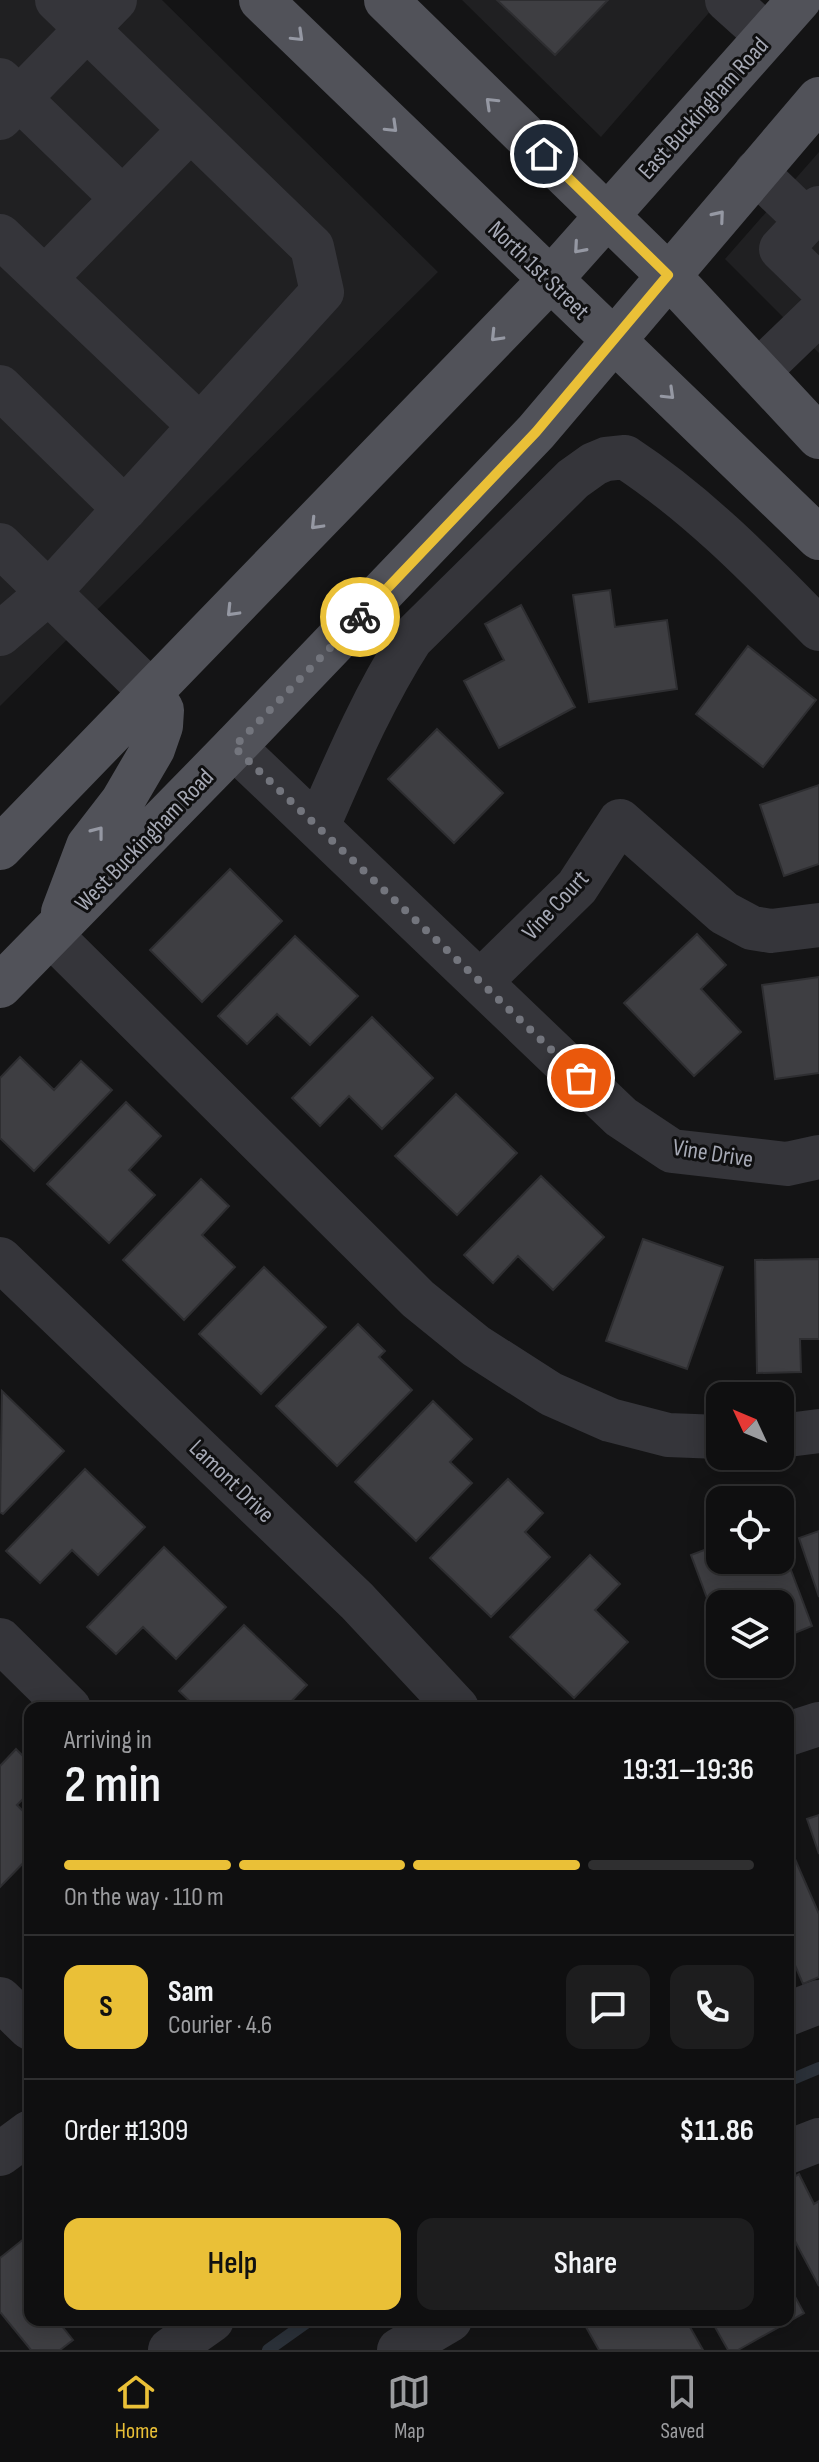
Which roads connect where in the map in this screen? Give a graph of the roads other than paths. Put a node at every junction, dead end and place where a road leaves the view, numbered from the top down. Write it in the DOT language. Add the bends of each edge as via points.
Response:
graph roads {
  1 [pos="57,0"];
  2 [pos="261,0"];
  3 [pos="727,0"];
  4 [pos="799,0"];
  5 [pos="395,3"];
  6 [pos="102,15"];
  7 [pos="767,36"];
  8 [pos="6,99"];
  9 [pos="819,99"];
  10 [pos="190,130"];
  11 [pos="756,172"];
  12 [pos="122,198"];
  13 [pos="813,215"];
  14 [pos="607,216"];
  15 [pos="0,236"];
  16 [pos="668,275"];
  17 [pos="45,278"];
  18 [pos="550,280"];
  19 [pos="819,286"];
  20 [pos="819,313"];
  21 [pos="613,340"];
  22 [pos="758,372"];
  23 [pos="0,387"];
  24 [pos="200,426"];
  25 [pos="819,437"];
  26 [pos="125,509"];
  27 [pos="819,538"];
  28 [pos="0,545"];
  29 [pos="48,593"];
  30 [pos="819,629"];
  31 [pos="0,634"];
  32 [pos="151,692"];
  33 [pos="234,747"];
  34 [pos="318,826"];
  35 [pos="0,848"];
  36 [pos="819,925"];
  37 [pos="53,932"];
  38 [pos="481,981"];
  39 [pos="0,986"];
  40 [pos="819,1157"];
  41 [pos="0,1259"];
  42 [pos="819,1431"];
  43 [pos="794,1434"];
  44 [pos="706,1436"];
  45 [pos="0,1640"];
  46 [pos="63,1702"];
  47 [pos="451,1702"];
  48 [pos="819,1724"];
  49 [pos="794,1732"];
  50 [pos="0,1999"];
  51 [pos="819,2002"];
  52 [pos="794,2012"];
  53 [pos="24,2022"];
  54 [pos="24,2136"];
  55 [pos="819,2140"];
  56 [pos="794,2150"];
  57 [pos="0,2154"];
  58 [pos="204,2326"];
  59 [pos="440,2326"];
  60 [pos="170,2350"];
  61 [pos="399,2350"];
  1 -- 6 [label="street"];
  2 -- 18 [label="main road, North 1st Street, one-way"];
  3 -- 7 [label="street"];
  4 -- 7 [label="main road, East Buckingham Road"];
  14 -- 5 [label="main road, one-way"];
  6 -- 8 [label="street"];
  6 -- 10 [label="street"];
  7 -- 14 [label="main road, East Buckingham Road"];
  8 -- 12 [label="street"];
  9 -- 11 [label="main road"];
  10 -- 12 [label="street"];
  10 -- 24 [label="street" via="312,247 322,292"];
  11 -- 13 [label="street"];
  16 -- 11 [label="main road, one-way"];
  12 -- 17 [label="street"];
  13 -- 19 [label="street" via="781,249"];
  14 -- 16 [label="main road"];
  14 -- 18 [label="main road, one-way"];
  15 -- 17 [label="street"];
  16 -- 21 [label="main road"];
  16 -- 22 [label="main road"];
  17 -- 24 [label="street"];
  18 -- 21 [label="main road, North 1st Street"];
  18 -- 32 [label="main road, one-way"];
  20 -- 22 [label="street"];
  21 -- 27 [label="main road, North 1st Street, one-way"];
  21 -- 33 [label="main road, West Buckingham Road" via="536,432"];
  22 -- 25 [label="main road"];
  23 -- 26 [label="street"];
  24 -- 26 [label="street"];
  26 -- 29 [label="street"];
  28 -- 29 [label="street"];
  29 -- 31 [label="street"];
  29 -- 32 [label="street"];
  30 -- 34 [label="street" via="727,536 658,478 625,457 606,459 573,479 411,639 360,731"];
  32 -- 35 [label="main road"];
  37 -- 32 [label="main road, one-way" via="88,846 135,782 158,738 162,710"];
  33 -- 34 [label="street, Vine Drive"];
  33 -- 37 [label="main road, West Buckingham Road"];
  34 -- 38 [label="street, Vine Drive"];
  36 -- 38 [label="street, Vine Court" via="752,928 724,913 620,821 577,887"];
  37 -- 39 [label="main road, West Buckingham Road"];
  37 -- 44 [label="street" via="418,1299 476,1346 551,1394 610,1420 668,1435"];
  38 -- 40 [label="street, Vine Drive" via="621,1117 672,1151 787,1164"];
  41 -- 47 [label="street, Lamont Drive" via="357,1601"];
  42 -- 43 [label="street"];
  45 -- 46 [label="street"];
  48 -- 49 [label="street"];
  50 -- 53 [label="street"];
  51 -- 52 [label="street"];
  54 -- 57 [label="street"];
  55 -- 56 [label="street"];
  58 -- 60 [label="street"];
  59 -- 61 [label="street"];
}
